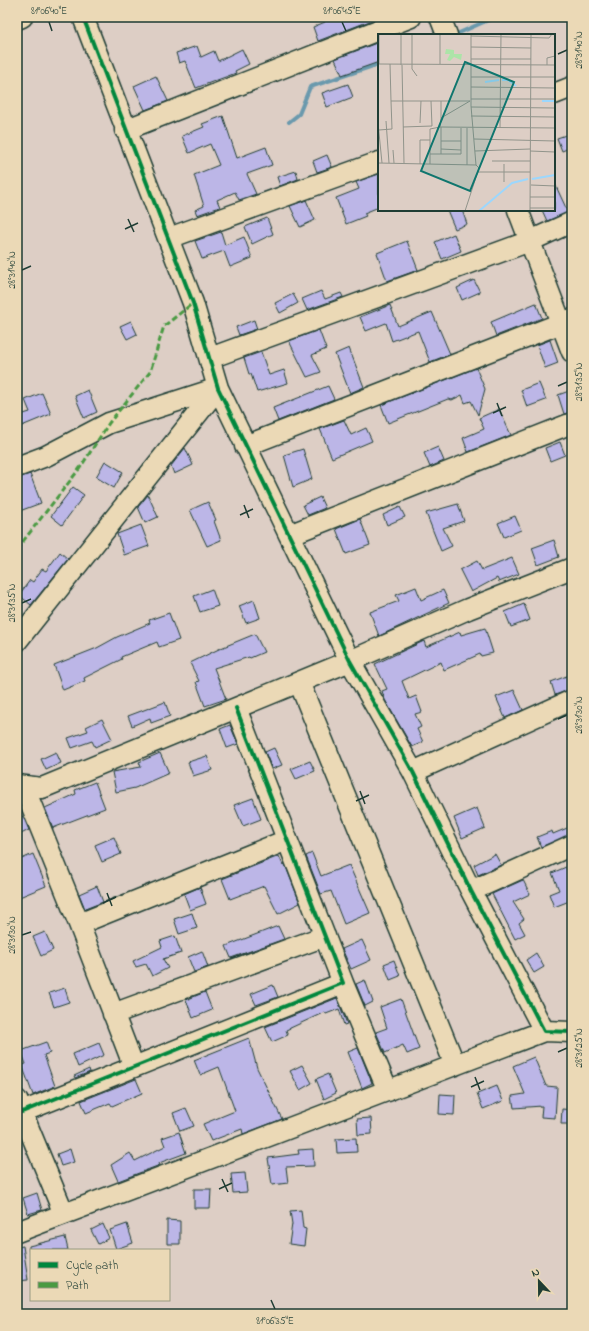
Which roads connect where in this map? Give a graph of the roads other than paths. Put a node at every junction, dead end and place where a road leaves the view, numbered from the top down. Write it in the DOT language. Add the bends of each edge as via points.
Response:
graph roads {
  1 [pos="22,17"];
  2 [pos="83,17"];
  3 [pos="412,17"];
  4 [pos="440,17"];
  5 [pos="17,19"];
  6 [pos="447,34"];
  7 [pos="572,87"];
  8 [pos="555,94"];
  9 [pos="125,130"];
  10 [pos="378,162"];
  11 [pos="518,211"];
  12 [pos="572,222"];
  13 [pos="169,238"];
  14 [pos="530,241"];
  15 [pos="566,322"];
  16 [pos="572,352"];
  17 [pos="210,358"];
  18 [pos="218,388"];
  19 [pos="572,423"];
  20 [pos="245,446"];
  21 [pos="17,468"];
  22 [pos="289,535"];
  23 [pos="572,568"];
  24 [pos="17,642"];
  25 [pos="350,660"];
  26 [pos="299,682"];
  27 [pos="572,700"];
  28 [pos="236,708"];
  29 [pos="413,772"];
  30 [pos="20,786"];
  31 [pos="287,840"];
  32 [pos="572,845"];
  33 [pos="471,890"];
  34 [pos="79,924"];
  35 [pos="325,936"];
  36 [pos="343,983"];
  37 [pos="113,1014"];
  38 [pos="544,1031"];
  39 [pos="572,1032"];
  40 [pos="455,1065"];
  41 [pos="134,1067"];
  42 [pos="388,1091"];
  43 [pos="19,1106"];
  44 [pos="64,1214"];
  45 [pos="17,1232"];
  1 -- 5 [label="street"];
  2 -- 9 [label="street"];
  3 -- 9 [label="street"];
  4 -- 6 [label="street"];
  7 -- 8 [label="street"];
  9 -- 13 [label="street"];
  10 -- 13 [label="street"];
  11 -- 14 [label="street"];
  12 -- 14 [label="street"];
  13 -- 17 [label="street"];
  14 -- 15 [label="street"];
  14 -- 17 [label="street"];
  15 -- 16 [label="street"];
  15 -- 20 [label="street"];
  17 -- 18 [label="street"];
  18 -- 20 [label="street"];
  18 -- 21 [label="street" via="109,423"];
  18 -- 24 [label="street"];
  19 -- 22 [label="street"];
  20 -- 22 [label="street"];
  22 -- 25 [label="street"];
  23 -- 25 [label="street"];
  25 -- 26 [label="street"];
  25 -- 29 [label="street"];
  26 -- 28 [label="street"];
  26 -- 40 [label="street"];
  27 -- 29 [label="street"];
  28 -- 30 [label="street" via="42,788"];
  28 -- 31 [label="street"];
  29 -- 33 [label="street"];
  30 -- 34 [label="street"];
  31 -- 34 [label="street"];
  31 -- 35 [label="street"];
  32 -- 33 [label="street"];
  33 -- 38 [label="street"];
  34 -- 37 [label="street"];
  35 -- 36 [label="street"];
  35 -- 37 [label="street"];
  36 -- 41 [label="street"];
  36 -- 42 [label="street"];
  37 -- 41 [label="street"];
  38 -- 39 [label="street"];
  38 -- 40 [label="street"];
  40 -- 42 [label="street"];
  41 -- 43 [label="street"];
  42 -- 44 [label="street"];
  43 -- 44 [label="street"];
  44 -- 45 [label="street"];
}
